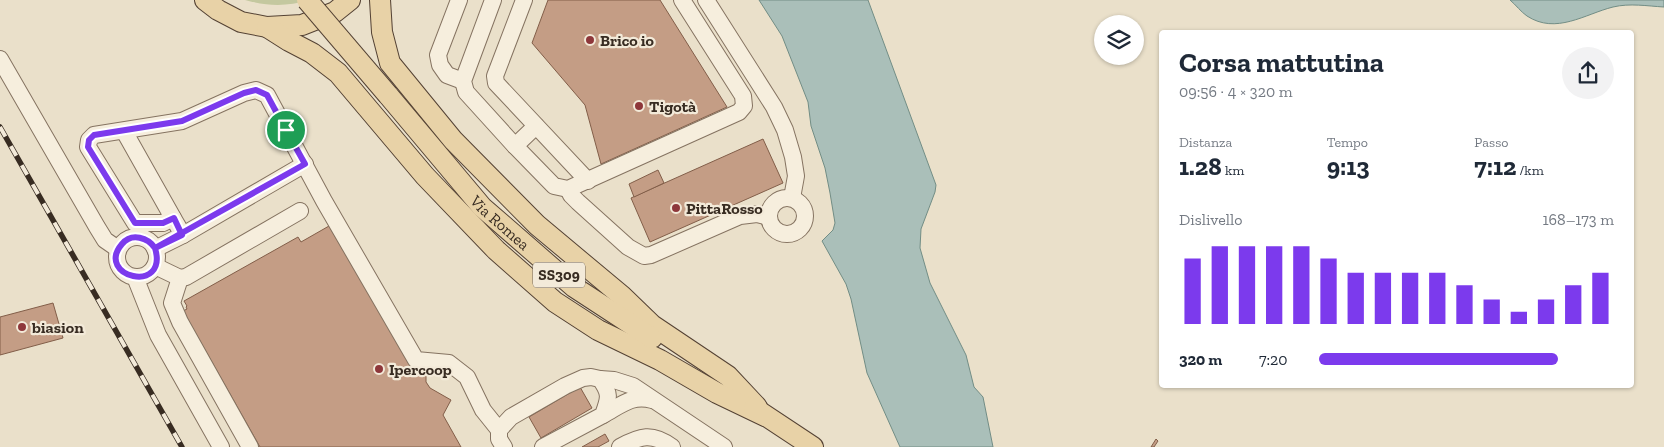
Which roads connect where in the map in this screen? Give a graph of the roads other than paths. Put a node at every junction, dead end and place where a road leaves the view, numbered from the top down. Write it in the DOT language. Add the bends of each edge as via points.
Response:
graph roads {
  1 [pos="204,0"];
  2 [pos="307,0"];
  3 [pos="350,0"];
  4 [pos="380,0"];
  5 [pos="459,0"];
  6 [pos="493,0"];
  7 [pos="524,0"];
  8 [pos="682,0"];
  9 [pos="706,0"];
  10 [pos="267,27"];
  11 [pos="0,58"];
  12 [pos="463,81"];
  13 [pos="536,126"];
  14 [pos="124,131"];
  15 [pos="514,146"];
  16 [pos="305,164"];
  17 [pos="588,181"];
  18 [pos="568,189"];
  19 [pos="792,198"];
  20 [pos="300,211"];
  21 [pos="769,217"];
  22 [pos="174,218"];
  23 [pos="182,235"];
  24 [pos="155,248"];
  25 [pos="118,249"];
  26 [pos="155,266"];
  27 [pos="135,277"];
  28 [pos="180,278"];
  29 [pos="600,379"];
  30 [pos="654,400"];
  31 [pos="674,414"];
  32 [pos="603,415"];
  33 [pos="765,416"];
  34 [pos="499,430"];
  35 [pos="667,443"];
  36 [pos="221,447"];
  37 [pos="250,447"];
  38 [pos="504,447"];
  39 [pos="543,447"];
  40 [pos="620,447"];
  41 [pos="724,447"];
  42 [pos="813,447"];
  1 -- 10 [label="main road" via="241,22"];
  2 -- 33 [label="main road, Via Romea / SS309, bridge" via="482,207 574,287"];
  3 -- 10 [label="main road" via="335,12 302,25"];
  4 -- 33 [label="main road" via="382,32 390,63 453,140 537,225 652,325 728,376"];
  5 -- 12 [label="street" via="438,55 447,75"];
  6 -- 12 [label="street"];
  7 -- 13 [label="street" via="495,76 496,83"];
  8 -- 17 [label="street" via="743,96 744,106 739,112"];
  9 -- 19 [label="street" via="774,107 785,130 796,176"];
  10 -- 33 [label="main road" via="312,53 338,73 436,189 496,250 555,302 598,330"];
  11 -- 25 [label="street" via="96,227"];
  12 -- 15 [label="street" via="472,100"];
  13 -- 15 [label="street"];
  13 -- 17 [label="street"];
  14 -- 16 [label="street" via="182,121 256,90 267,95"];
  14 -- 22 [label="street"];
  14 -- 22 [label="street" via="94,135 88,147 135,223 163,223"];
  15 -- 18 [label="street" via="554,186"];
  16 -- 23 [label="street"];
  16 -- 34 [label="street" via="416,360 449,363 467,377 483,410"];
  17 -- 18 [label="street"];
  18 -- 21 [label="street" via="628,247 644,256 740,216 757,214"];
  19 -- 21 [label="street" via="777,200"];
  19 -- 21 [label="street" via="800,203 805,215 805,221 797,231 791,234 779,232"];
  20 -- 28 [label="street" via="193,275"];
  22 -- 23 [label="street"];
  23 -- 24 [label="street"];
  24 -- 25 [label="street" via="149,241 136,237 125,241"];
  24 -- 26 [label="street"];
  25 -- 27 [label="street" via="119,267"];
  26 -- 27 [label="street" via="146,276"];
  26 -- 28 [label="street"];
  27 -- 36 [label="street" via="158,335"];
  28 -- 37 [label="street" via="172,303"];
  29 -- 30 [label="street" via="633,386"];
  29 -- 32 [label="street" via="609,397"];
  29 -- 34 [label="street" via="583,378 565,386 511,417"];
  30 -- 31 [label="street"];
  30 -- 32 [label="street" via="633,399"];
  31 -- 35 [label="street"];
  31 -- 41 [label="street"];
  32 -- 39 [label="street"];
  33 -- 42 [label="main road, Via Romea / SS309"];
  34 -- 38 [label="street"];
  35 -- 40 [label="street" via="648,437"];
}
